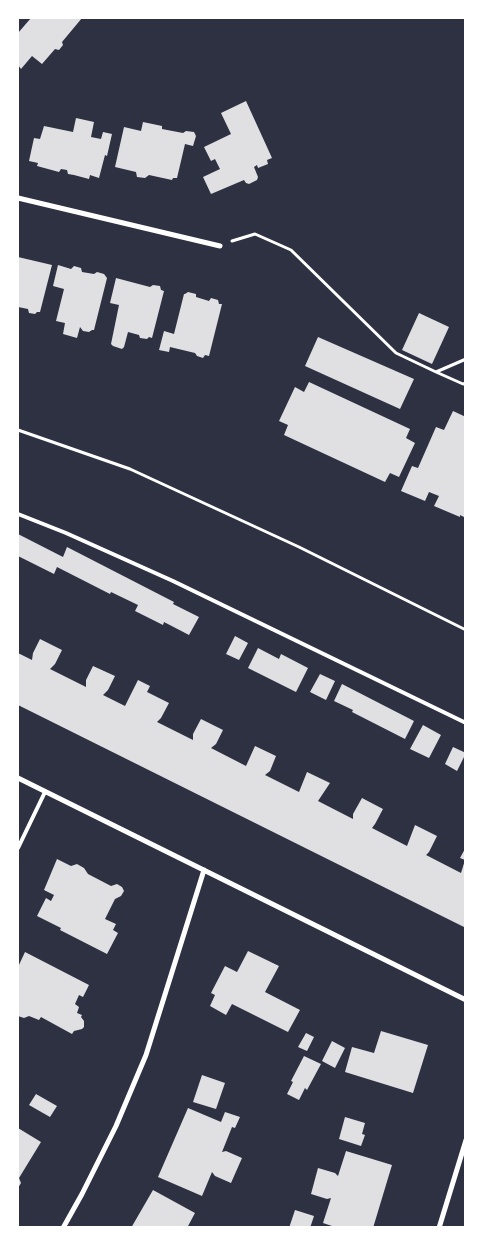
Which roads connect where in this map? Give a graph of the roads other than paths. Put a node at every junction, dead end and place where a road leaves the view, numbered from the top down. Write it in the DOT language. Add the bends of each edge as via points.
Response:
graph roads {
  1 [pos="18,198"];
  2 [pos="220,246"];
  3 [pos="18,514"];
  4 [pos="466,723"];
  5 [pos="18,778"];
  6 [pos="45,792"];
  7 [pos="18,848"];
  8 [pos="204,870"];
  9 [pos="466,1000"];
  10 [pos="466,1140"];
  11 [pos="63,1228"];
  12 [pos="439,1228"];
  1 -- 2 [label="street"];
  3 -- 4 [label="lane" via="173,581"];
  5 -- 6 [label="street"];
  6 -- 7 [label="lane"];
  6 -- 8 [label="street"];
  8 -- 9 [label="street"];
  8 -- 11 [label="street" via="143,1064 100,1159"];
  10 -- 12 [label="street"];
}
